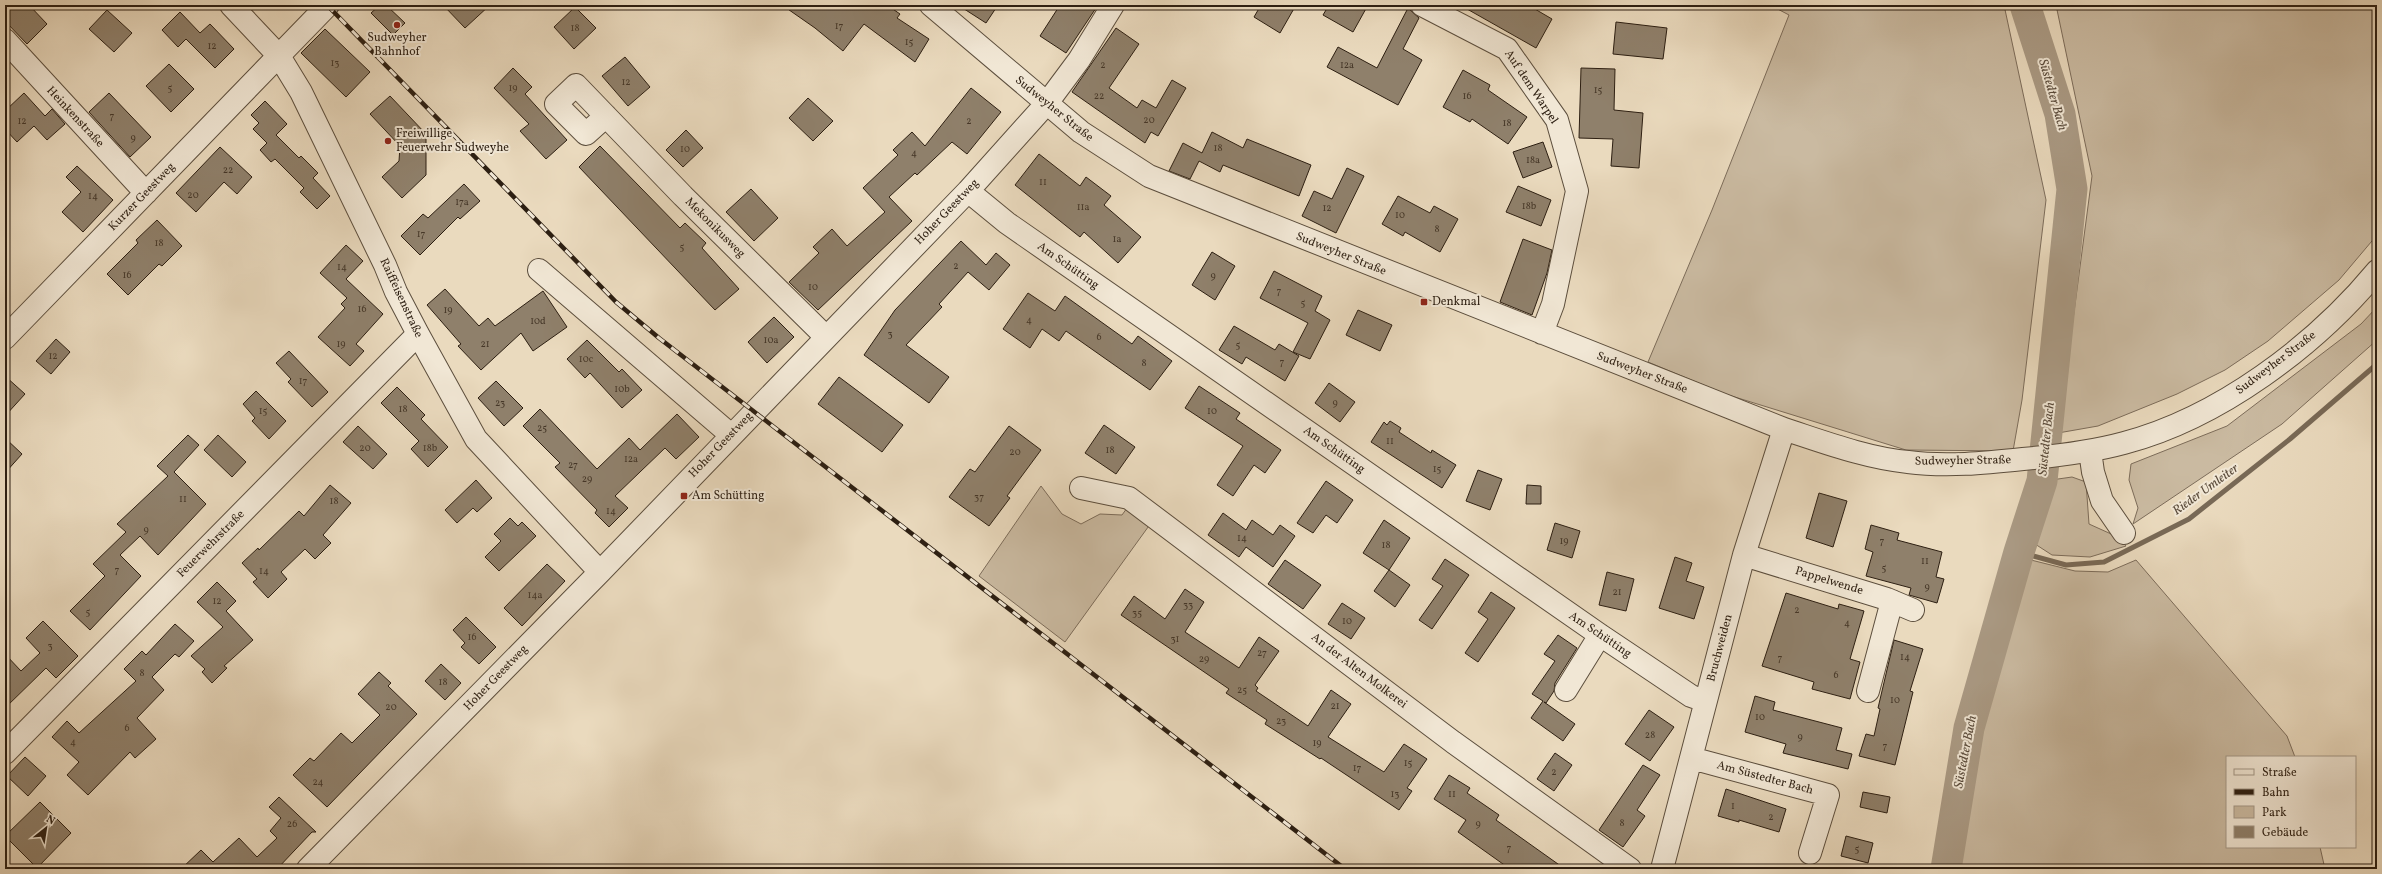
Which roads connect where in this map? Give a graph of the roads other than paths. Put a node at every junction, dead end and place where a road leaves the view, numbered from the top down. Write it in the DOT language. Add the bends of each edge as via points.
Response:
graph roads {
  1 [pos="231,5"];
  2 [pos="328,5"];
  3 [pos="931,5"];
  4 [pos="1113,5"];
  5 [pos="1422,5"];
  6 [pos="5,40"];
  7 [pos="279,56"];
  8 [pos="1047,104"];
  9 [pos="606,116"];
  10 [pos="968,191"];
  11 [pos="146,193"];
  12 [pos="539,270"];
  13 [pos="2377,271"];
  14 [pos="418,334"];
  15 [pos="1542,334"];
  16 [pos="826,337"];
  17 [pos="5,338"];
  18 [pos="1784,429"];
  19 [pos="731,434"];
  20 [pos="2084,452"];
  21 [pos="1081,488"];
  22 [pos="2124,533"];
  23 [pos="1744,555"];
  24 [pos="600,572"];
  25 [pos="1892,601"];
  26 [pos="1913,610"];
  27 [pos="1600,635"];
  28 [pos="1566,690"];
  29 [pos="1868,691"];
  30 [pos="1706,701"];
  31 [pos="5,753"];
  32 [pos="1692,758"];
  33 [pos="1810,853"];
  34 [pos="308,869"];
  35 [pos="1630,869"];
  36 [pos="1662,869"];
  1 -- 7 [label="street, Raiffeisenstraße"];
  2 -- 7 [label="street"];
  3 -- 8 [label="street, Sudweyher Straße"];
  4 -- 8 [label="street" via="1079,60"];
  5 -- 15 [label="street, Auf dem Warpel" via="1506,49 1557,120 1577,191 1553,304"];
  6 -- 11 [label="street, Heinkenstraße"];
  7 -- 11 [label="street, Kurzer Geestweg"];
  7 -- 14 [label="street, Raiffeisenstraße" via="302,92"];
  8 -- 10 [label="street, Hoher Geestweg"];
  8 -- 15 [label="street, Sudweyher Straße" via="1081,132 1148,176"];
  9 -- 16 [label="street, Mekonikusweg"];
  10 -- 16 [label="street, Hoher Geestweg"];
  10 -- 27 [label="street, Am Schütting" via="1007,223"];
  11 -- 17 [label="street, Kurzer Geestweg"];
  12 -- 19 [label="street"];
  13 -- 20 [label="street, Sudweyher Straße" via="2325,326 2286,359 2237,393 2204,412 2164,428 2126,442"];
  14 -- 24 [label="street, Raiffeisenstraße" via="476,439"];
  14 -- 31 [label="street, Feuerwehrstraße"];
  15 -- 18 [label="street, Sudweyher Straße"];
  16 -- 19 [label="street, Hoher Geestweg"];
  18 -- 20 [label="street, Sudweyher Straße" via="1843,447 1907,462 1989,463"];
  18 -- 23 [label="street, Bruchweiden"];
  19 -- 24 [label="street, Hoher Geestweg"];
  20 -- 22 [label="street" via="2102,501"];
  21 -- 35 [label="street, An der Alten Molkerei" via="1129,498 1453,742"];
  23 -- 25 [label="street, Pappelwende"];
  23 -- 30 [label="street, Bruchweiden"];
  24 -- 34 [label="street, Hoher Geestweg"];
  25 -- 26 [label="street, Pappelwende"];
  25 -- 29 [label="street"];
  27 -- 28 [label="street"];
  27 -- 30 [label="street, Am Schütting" via="1691,696"];
  30 -- 32 [label="street, Bruchweiden"];
  32 -- 33 [label="street, Am Süstedter Bach" via="1828,795"];
  32 -- 36 [label="street, Bruchweiden"];
}
